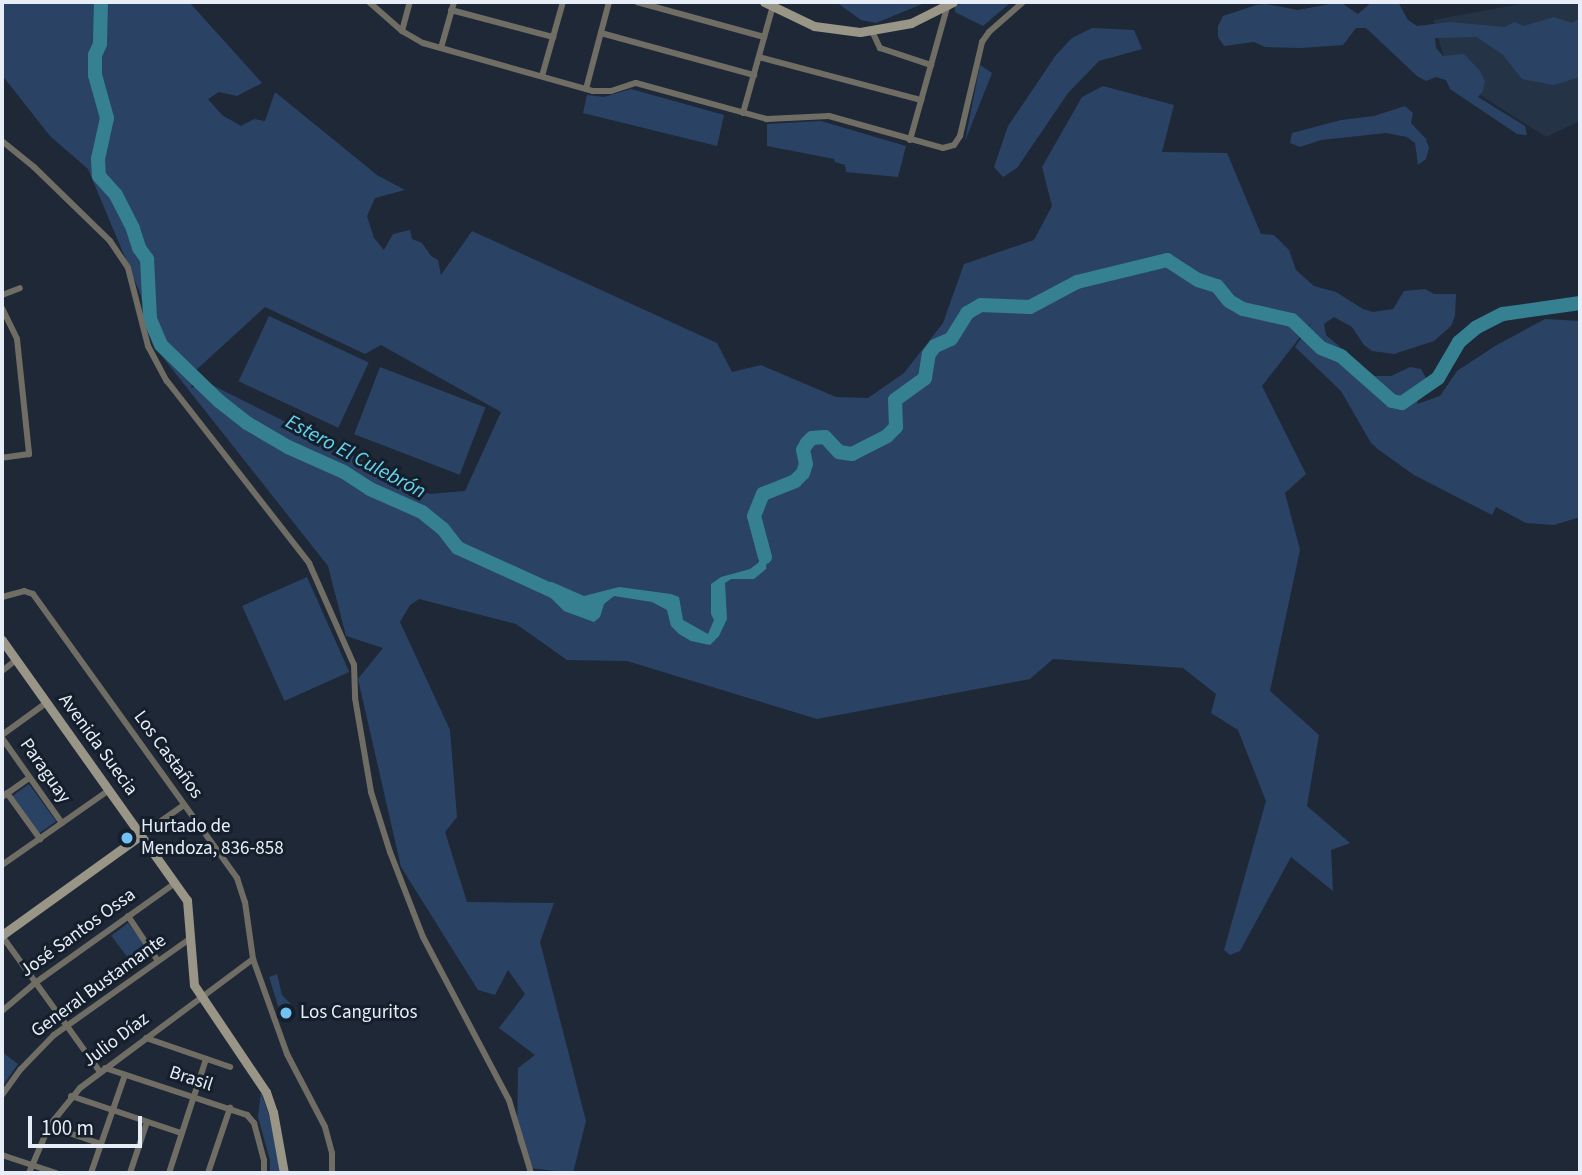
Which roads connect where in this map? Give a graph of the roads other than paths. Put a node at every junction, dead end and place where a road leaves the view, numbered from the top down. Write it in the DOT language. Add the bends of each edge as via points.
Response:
graph roads {
  1 [pos="410,2"];
  2 [pos="454,2"];
  3 [pos="563,2"];
  4 [pos="609,2"];
  5 [pos="637,2"];
  6 [pos="764,2"];
  7 [pos="1023,2"];
  8 [pos="371,3"];
  9 [pos="949,3"];
  10 [pos="773,5"];
  11 [pos="452,10"];
  12 [pos="402,31"];
  13 [pos="872,31"];
  14 [pos="601,33"];
  15 [pos="553,37"];
  16 [pos="764,37"];
  17 [pos="441,48"];
  18 [pos="759,57"];
  19 [pos="931,65"];
  20 [pos="754,75"];
  21 [pos="542,76"];
  22 [pos="586,89"];
  23 [pos="921,100"];
  24 [pos="743,113"];
  25 [pos="911,140"];
  26 [pos="2,141"];
  27 [pos="20,288"];
  28 [pos="2,295"];
  29 [pos="2,308"];
  30 [pos="2,458"];
  31 [pos="2,597"];
  32 [pos="2,640"];
  33 [pos="16,660"];
  34 [pos="2,671"];
  35 [pos="46,704"];
  36 [pos="2,736"];
  37 [pos="29,778"];
  38 [pos="109,790"];
  39 [pos="5,795"];
  40 [pos="184,805"];
  41 [pos="62,823"];
  42 [pos="141,835"];
  43 [pos="40,839"];
  44 [pos="2,865"];
  45 [pos="175,883"];
  46 [pos="128,916"];
  47 [pos="2,936"];
  48 [pos="191,938"];
  49 [pos="253,959"];
  50 [pos="158,961"];
  51 [pos="35,983"];
  52 [pos="200,997"];
  53 [pos="2,1011"];
  54 [pos="66,1026"];
  55 [pos="146,1038"];
  56 [pos="206,1059"];
  57 [pos="230,1067"];
  58 [pos="102,1070"];
  59 [pos="125,1075"];
  60 [pos="2,1095"];
  61 [pos="71,1096"];
  62 [pos="193,1097"];
  63 [pos="230,1108"];
  64 [pos="113,1110"];
  65 [pos="147,1122"];
  66 [pos="49,1126"];
  67 [pos="181,1133"];
  68 [pos="102,1143"];
  69 [pos="2,1155"];
  70 [pos="32,1165"];
  71 [pos="29,1173"];
  72 [pos="56,1173"];
  73 [pos="91,1173"];
  74 [pos="130,1173"];
  75 [pos="169,1173"];
  76 [pos="208,1173"];
  77 [pos="264,1173"];
  78 [pos="284,1173"];
  79 [pos="332,1173"];
  80 [pos="531,1173"];
  1 -- 12 [label="street"];
  2 -- 11 [label="street"];
  3 -- 15 [label="street"];
  4 -- 14 [label="street"];
  5 -- 16 [label="street"];
  6 -- 10 [label="main road"];
  7 -- 25 [label="street" via="982,42 956,143 943,148"];
  8 -- 12 [label="street"];
  9 -- 13 [label="main road" via="911,23"];
  9 -- 19 [label="street"];
  10 -- 13 [label="main road" via="814,26"];
  10 -- 16 [label="street"];
  11 -- 15 [label="street"];
  11 -- 17 [label="street"];
  12 -- 17 [label="street"];
  13 -- 19 [label="street" via="880,48"];
  14 -- 20 [label="street"];
  14 -- 22 [label="street"];
  15 -- 21 [label="street"];
  16 -- 18 [label="street"];
  17 -- 21 [label="street"];
  18 -- 20 [label="street"];
  18 -- 23 [label="street"];
  19 -- 23 [label="street"];
  20 -- 24 [label="street"];
  21 -- 22 [label="street"];
  22 -- 24 [label="street" via="605,92 636,83"];
  23 -- 25 [label="street"];
  24 -- 25 [label="street" via="776,120 823,115"];
  26 -- 80 [label="street" via="110,241 128,268 148,346 167,381 309,564 354,665 371,792 390,852 423,937 509,1100"];
  27 -- 28 [label="street"];
  29 -- 30 [label="street" via="17,339 29,454"];
  31 -- 40 [label="street, Los Castaños" via="24,591 33,594"];
  32 -- 33 [label="main road, Avenida Suecia"];
  33 -- 34 [label="street"];
  33 -- 35 [label="main road, Avenida Suecia"];
  35 -- 36 [label="street"];
  35 -- 38 [label="main road, Avenida Suecia"];
  36 -- 37 [label="street, Paraguay"];
  37 -- 39 [label="street"];
  37 -- 41 [label="street, Paraguay"];
  38 -- 41 [label="street"];
  38 -- 42 [label="main road, Avenida Suecia"];
  39 -- 43 [label="street"];
  40 -- 42 [label="street"];
  40 -- 49 [label="street, Los Castaños" via="237,878 246,902"];
  41 -- 43 [label="street"];
  42 -- 45 [label="main road, Avenida Suecia"];
  42 -- 47 [label="main road"];
  43 -- 44 [label="street"];
  45 -- 46 [label="street, José Santos Ossa"];
  45 -- 48 [label="main road, Avenida Suecia" via="189,904"];
  46 -- 50 [label="street"];
  46 -- 51 [label="street, José Santos Ossa"];
  47 -- 51 [label="street"];
  48 -- 50 [label="street, General Bustamante"];
  48 -- 52 [label="main road, Avenida Suecia" via="193,979"];
  49 -- 52 [label="street, Julio Díaz"];
  49 -- 79 [label="street, Los Castaños" via="288,1054 324,1127"];
  50 -- 54 [label="street, General Bustamante"];
  51 -- 53 [label="street, José Santos Ossa"];
  51 -- 54 [label="street"];
  52 -- 55 [label="street, Julio Díaz"];
  52 -- 78 [label="main road, Avenida Suecia" via="266,1092"];
  54 -- 58 [label="street"];
  54 -- 60 [label="street, General Bustamante" via="31,1057"];
  55 -- 56 [label="street"];
  55 -- 58 [label="street, Julio Díaz"];
  56 -- 57 [label="street"];
  56 -- 62 [label="street"];
  58 -- 59 [label="street, Brasil"];
  58 -- 61 [label="street, Julio Díaz"];
  59 -- 62 [label="street, Brasil"];
  59 -- 64 [label="street"];
  61 -- 64 [label="street"];
  61 -- 66 [label="street, Julio Díaz"];
  62 -- 63 [label="street, Brasil"];
  62 -- 67 [label="street"];
  63 -- 76 [label="street"];
  63 -- 77 [label="street, Brasil" via="247,1115 254,1124"];
  64 -- 65 [label="street"];
  64 -- 68 [label="street"];
  65 -- 67 [label="street"];
  65 -- 74 [label="street"];
  66 -- 68 [label="street"];
  66 -- 70 [label="street, Julio Díaz"];
  67 -- 75 [label="street"];
  68 -- 73 [label="street"];
  69 -- 70 [label="street"];
  70 -- 71 [label="street, Julio Díaz"];
  70 -- 72 [label="street"];
}
